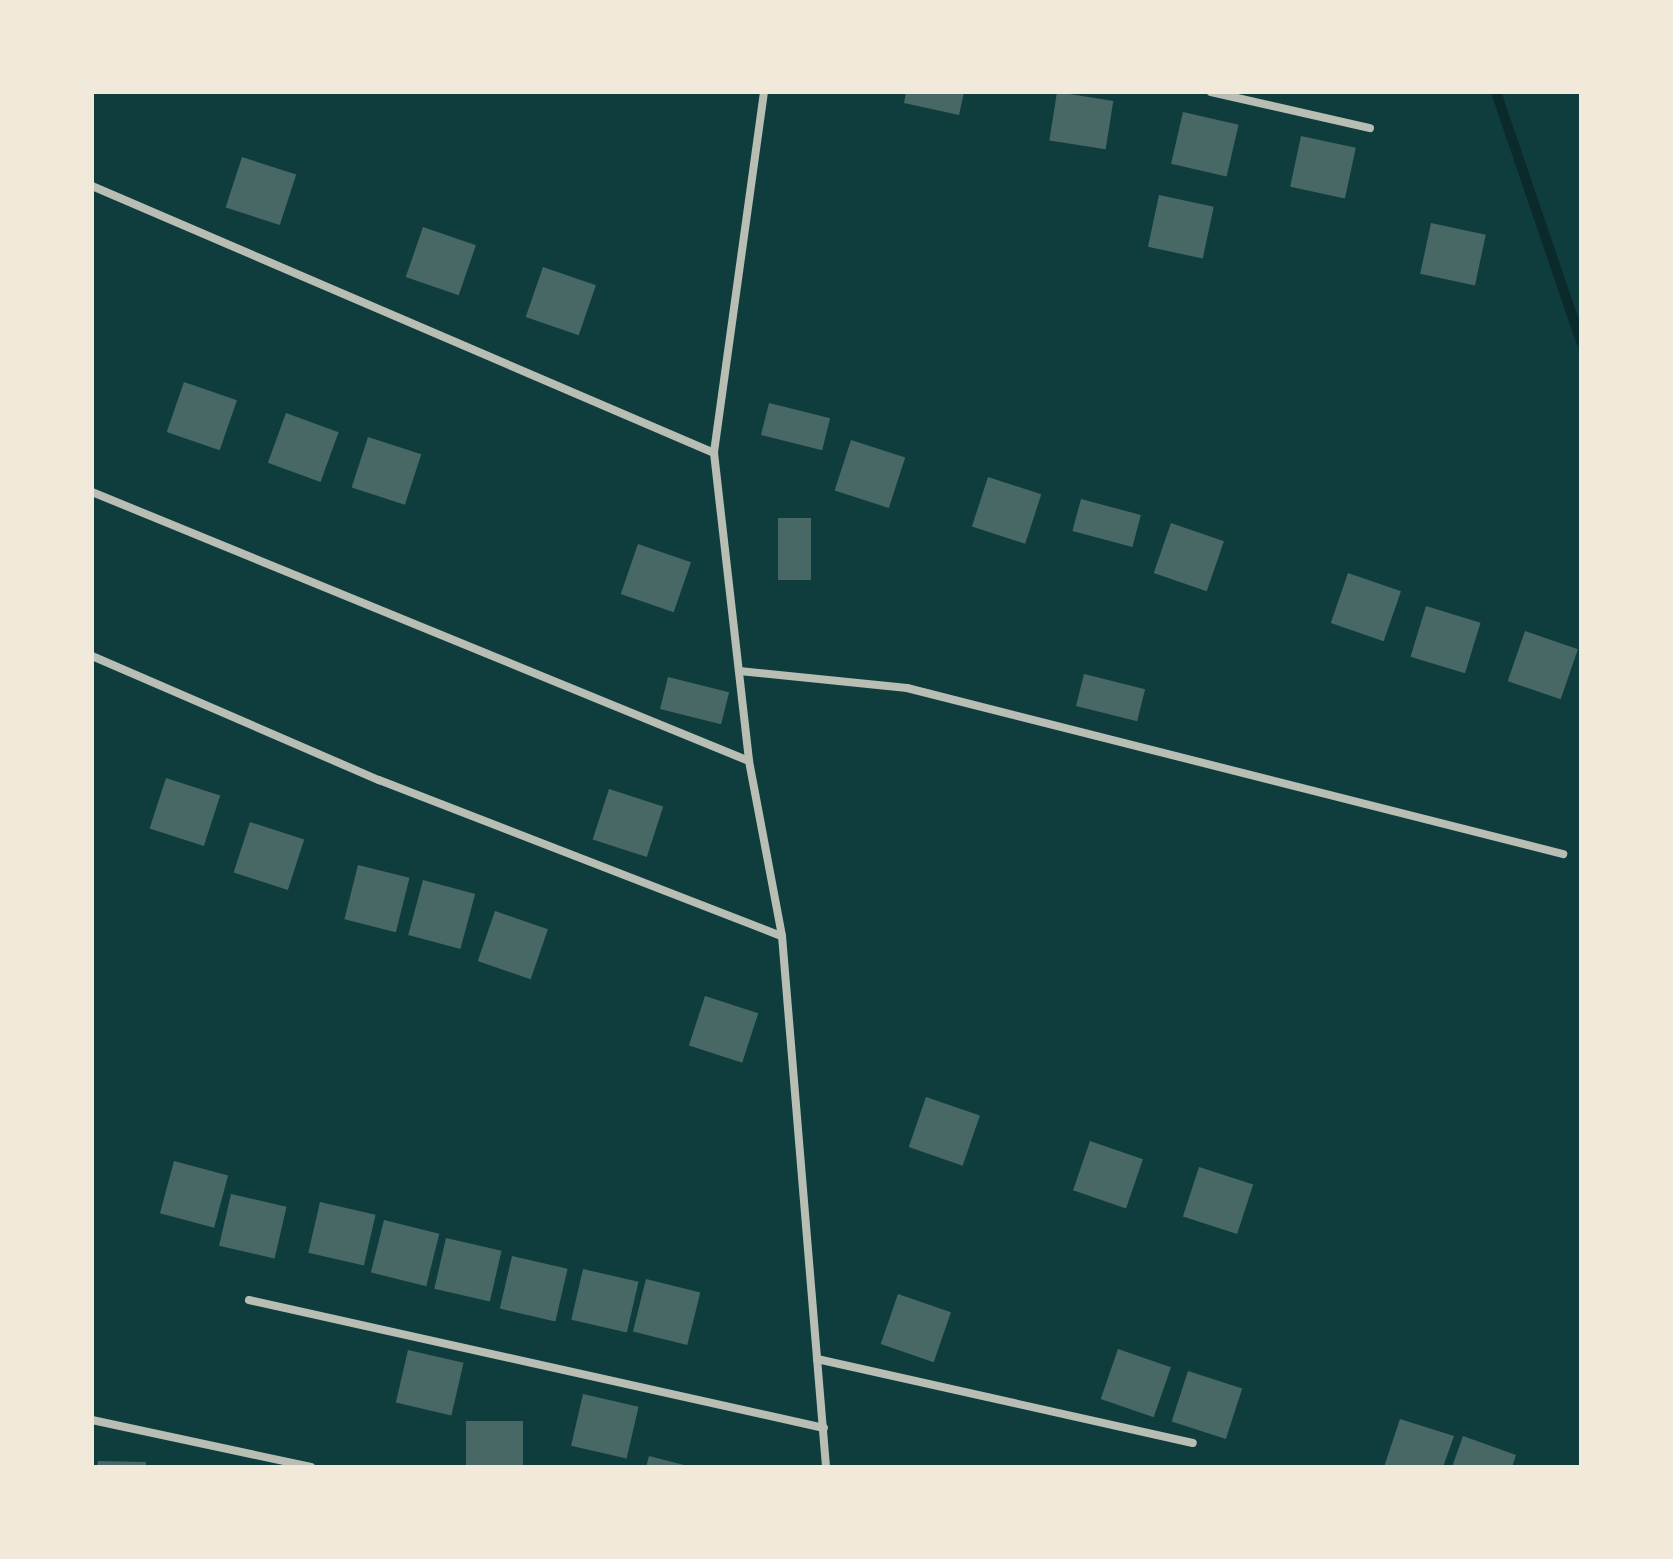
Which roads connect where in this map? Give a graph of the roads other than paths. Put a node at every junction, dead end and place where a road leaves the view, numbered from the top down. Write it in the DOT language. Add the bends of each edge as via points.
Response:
graph roads {
  1 [pos="764,92"];
  2 [pos="1211,92"];
  3 [pos="1370,128"];
  4 [pos="92,186"];
  5 [pos="714,453"];
  6 [pos="92,492"];
  7 [pos="92,656"];
  8 [pos="739,671"];
  9 [pos="749,761"];
  10 [pos="1563,854"];
  11 [pos="782,936"];
  12 [pos="249,1300"];
  13 [pos="817,1359"];
  14 [pos="92,1420"];
  15 [pos="824,1428"];
  16 [pos="1193,1443"];
  17 [pos="311,1467"];
  18 [pos="826,1467"];
  1 -- 5 [label="street"];
  2 -- 3 [label="street"];
  4 -- 5 [label="street"];
  5 -- 8 [label="street"];
  6 -- 9 [label="street"];
  7 -- 11 [label="street" via="379,780"];
  8 -- 9 [label="street"];
  8 -- 10 [label="street" via="907,688"];
  9 -- 11 [label="street"];
  11 -- 13 [label="street"];
  12 -- 15 [label="street"];
  13 -- 15 [label="street"];
  13 -- 16 [label="street"];
  14 -- 17 [label="street"];
  15 -- 18 [label="street"];
}
